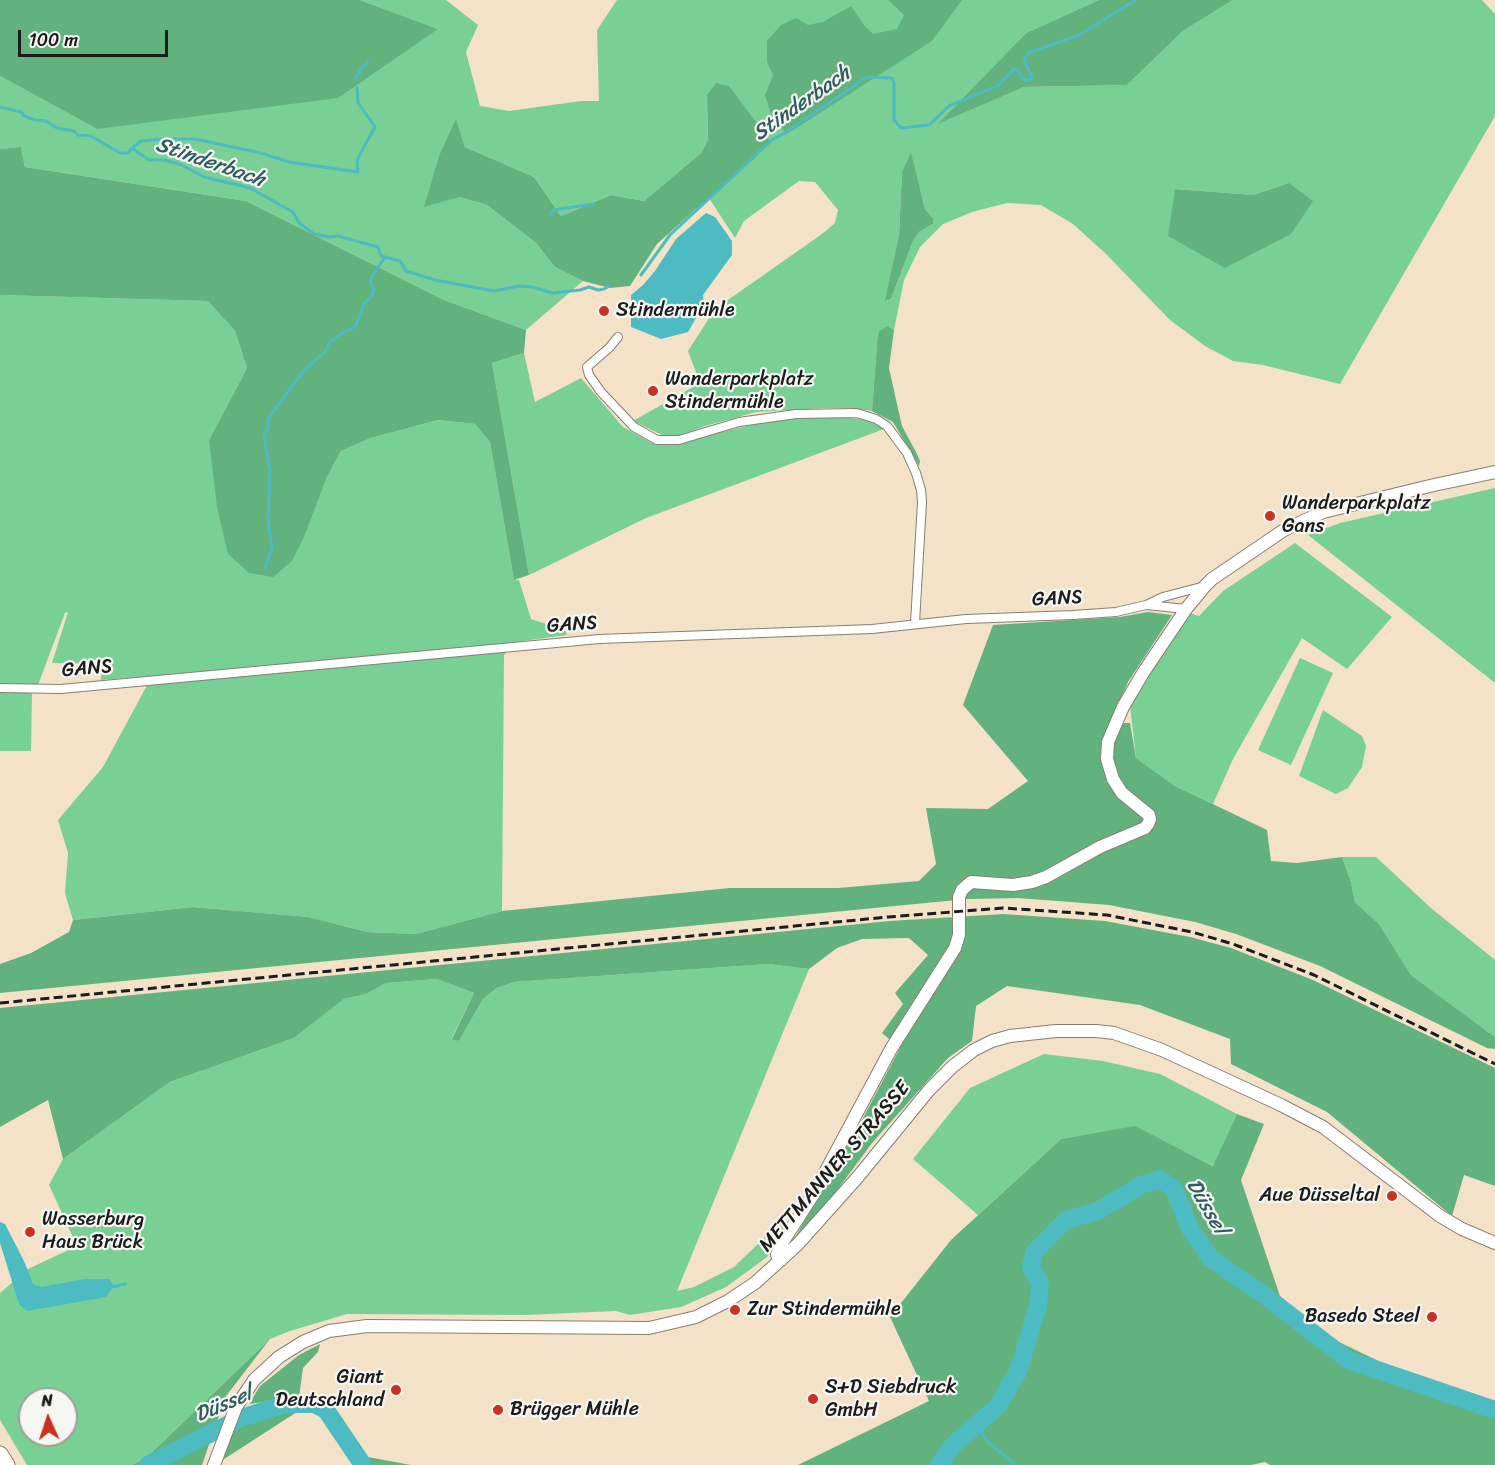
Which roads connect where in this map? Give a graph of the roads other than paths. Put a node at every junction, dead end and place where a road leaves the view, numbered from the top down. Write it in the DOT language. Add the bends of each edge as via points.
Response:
graph roads {
  1 [pos="618,337"];
  2 [pos="1495,471"];
  3 [pos="1204,586"];
  4 [pos="1146,605"];
  5 [pos="1186,609"];
  6 [pos="915,623"];
  7 [pos="0,688"];
  8 [pos="1495,1243"];
  9 [pos="782,1260"];
  10 [pos="0,1454"];
  11 [pos="7,1465"];
  12 [pos="214,1465"];
  1 -- 6 [label="street" via="587,367 589,375 634,427 657,440 679,440 739,422 796,414 857,412 887,426 906,453 921,490"];
  2 -- 3 [label="main road" via="1323,512 1284,530"];
  3 -- 4 [label="street, GANS"];
  3 -- 5 [label="main road"];
  4 -- 5 [label="street, GANS"];
  4 -- 6 [label="street, GANS" via="1116,612"];
  5 -- 9 [label="main road" via="1123,707 1108,742 1107,759 1113,779 1122,794 1149,815 1148,824 1032,882 971,882 962,890 956,948 891,1048 813,1195 780,1246 777,1255"];
  6 -- 7 [label="street, GANS" via="872,629 599,639 61,688"];
  8 -- 9 [label="main road, METTMANNER STRASSE" via="1440,1216 1323,1127 1281,1105 1140,1041 1114,1033 1056,1030 992,1041 952,1067"];
  9 -- 12 [label="main road, METTMANNER STRASSE" via="728,1301 696,1317 649,1328 367,1326 329,1331 279,1357 254,1380 236,1407"];
  10 -- 11 [label="highway"];
}
